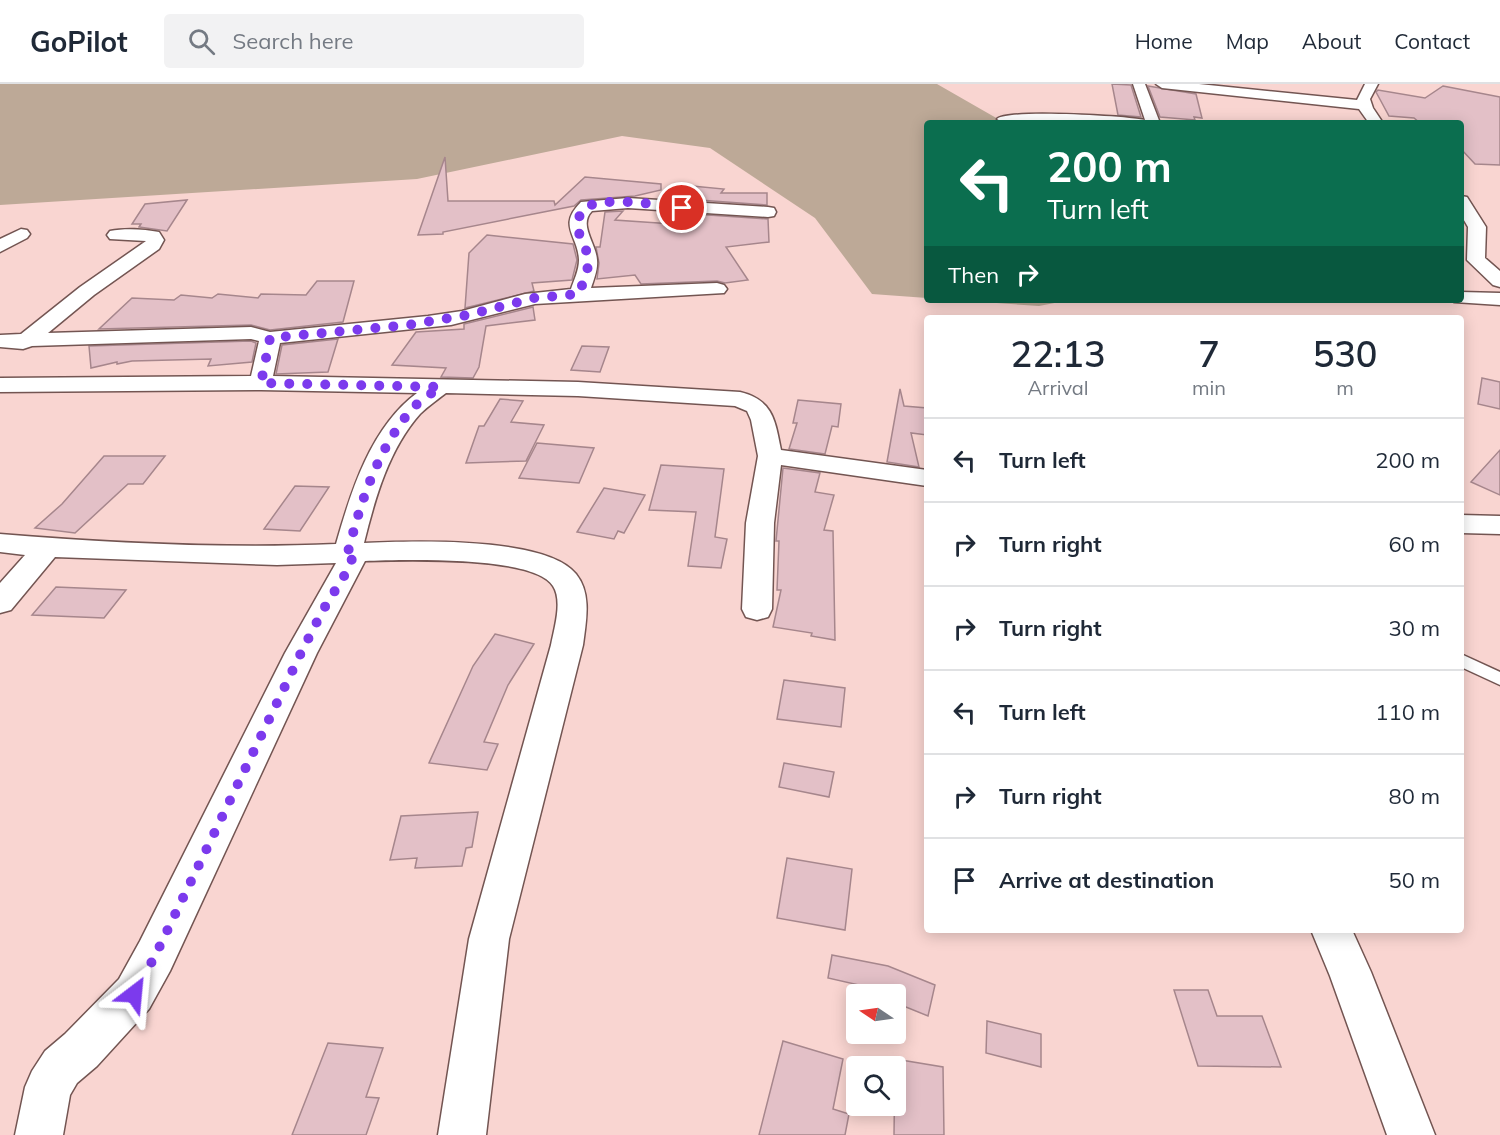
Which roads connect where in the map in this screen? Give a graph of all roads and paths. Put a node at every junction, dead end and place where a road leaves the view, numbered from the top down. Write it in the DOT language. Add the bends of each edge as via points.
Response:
graph roads {
  1 [pos="1140,84"];
  2 [pos="1161,84"];
  3 [pos="1364,92"];
  4 [pos="1004,118"];
  5 [pos="1087,120"];
  6 [pos="1152,120"];
  7 [pos="1375,120"];
  8 [pos="1464,206"];
  9 [pos="768,212"];
  10 [pos="21,234"];
  11 [pos="116,235"];
  12 [pos="0,247"];
  13 [pos="1468,259"];
  14 [pos="1500,281"];
  15 [pos="717,289"];
  16 [pos="579,294"];
  17 [pos="1464,298"];
  18 [pos="1500,299"];
  19 [pos="270,338"];
  20 [pos="27,341"];
  21 [pos="1,349"];
  22 [pos="261,383"];
  23 [pos="0,385"];
  24 [pos="440,387"];
  25 [pos="770,456"];
  26 [pos="924,478"];
  27 [pos="1464,524"];
  28 [pos="1500,525"];
  29 [pos="0,543"];
  30 [pos="47,548"];
  31 [pos="351,552"];
  32 [pos="0,602"];
  33 [pos="757,609"];
  34 [pos="1464,661"];
  35 [pos="1500,679"];
  36 [pos="1332,933"];
  37 [pos="39,1135"];
  38 [pos="462,1135"];
  39 [pos="1411,1135"];
  1 -- 6 [label="street"];
  2 -- 3 [label="street"];
  3 -- 7 [label="street"];
  4 -- 5 [label="street"];
  8 -- 13 [label="street" via="1477,228"];
  9 -- 16 [label="street" via="628,203 587,206 578,222 588,260"];
  10 -- 12 [label="street"];
  11 -- 20 [label="street" via="153,236 155,240"];
  13 -- 14 [label="street"];
  15 -- 16 [label="street"];
  16 -- 19 [label="street" via="534,298 408,325"];
  17 -- 18 [label="street"];
  19 -- 20 [label="street" via="251,333"];
  19 -- 22 [label="street"];
  20 -- 21 [label="street"];
  22 -- 23 [label="street"];
  22 -- 24 [label="street"];
  24 -- 25 [label="street" via="578,388 740,399 756,407 764,420"];
  24 -- 31 [label="street" via="412,408 379,461 361,501"];
  25 -- 26 [label="street"];
  25 -- 33 [label="street" via="759,523"];
  27 -- 28 [label="street"];
  29 -- 30 [label="street"];
  30 -- 31 [label="street" via="280,555"];
  30 -- 32 [label="street"];
  31 -- 37 [label="street" via="346,573 301,653 155,956 134,994 61,1067 48,1087"];
  31 -- 38 [label="street" via="474,552 510,556 562,576 569,590 571,618 567,645 489,939"];
  34 -- 35 [label="lane"];
  36 -- 39 [label="street"];
}
